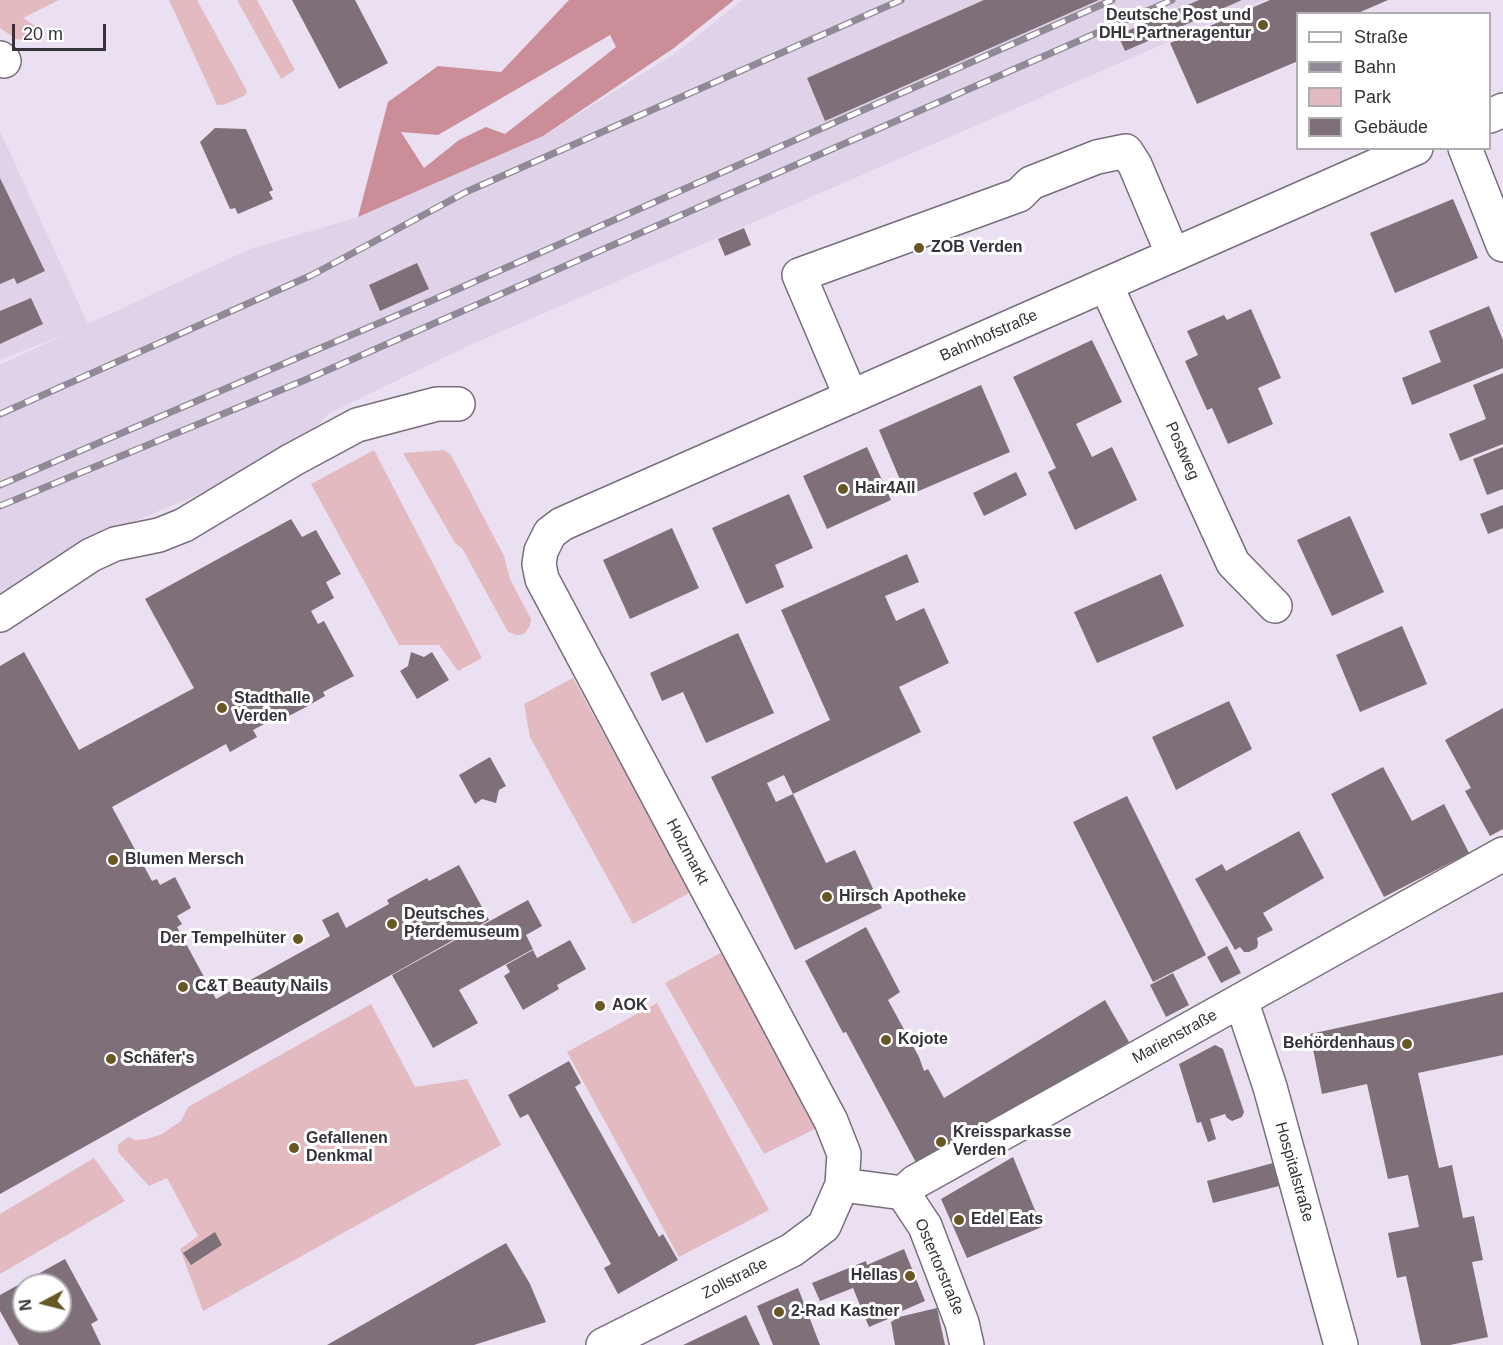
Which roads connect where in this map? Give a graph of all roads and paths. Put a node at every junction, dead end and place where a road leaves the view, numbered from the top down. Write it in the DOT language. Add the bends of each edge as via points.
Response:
graph roads {
  1 [pos="1411,150"];
  2 [pos="1466,150"];
  3 [pos="1503,245"];
  4 [pos="1173,255"];
  5 [pos="1106,285"];
  6 [pos="851,397"];
  7 [pos="458,405"];
  8 [pos="562,524"];
  9 [pos="1275,606"];
  10 [pos="0,615"];
  11 [pos="1503,854"];
  12 [pos="1241,1000"];
  13 [pos="842,1185"];
  14 [pos="903,1193"];
  15 [pos="603,1345"];
  16 [pos="968,1345"];
  17 [pos="1341,1345"];
  1 -- 4 [label="street, Bahnhofstraße"];
  2 -- 3 [label="street"];
  4 -- 5 [label="street, Bahnhofstraße"];
  4 -- 6 [label="street" via="1126,151 1086,162 1031,183 1020,195 799,275"];
  5 -- 6 [label="street, Bahnhofstraße"];
  5 -- 9 [label="street, Postweg" via="1233,563"];
  6 -- 8 [label="street, Bahnhofstraße"];
  7 -- 10 [label="street" via="436,404 357,425 184,525 159,535 115,544 91,555"];
  8 -- 13 [label="street, Holzmarkt" via="550,533 541,551 542,579 831,1121 844,1154"];
  11 -- 12 [label="street, Marienstraße"];
  12 -- 14 [label="street, Marienstraße" via="915,1182"];
  12 -- 17 [label="street, Hospitalstraße" via="1270,1088"];
  13 -- 14 [label="street"];
  13 -- 15 [label="street, Zollstraße" via="824,1226 792,1250"];
  14 -- 16 [label="street, Ostertorstraße" via="925,1226"];
}
